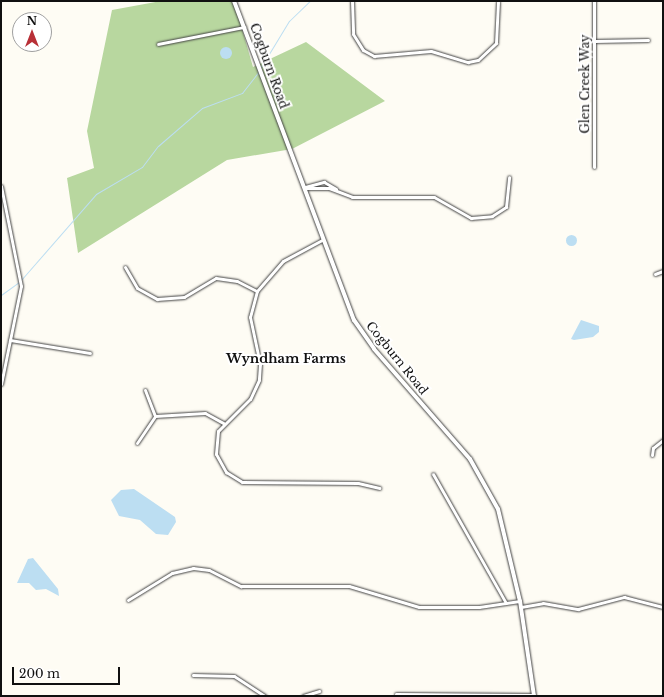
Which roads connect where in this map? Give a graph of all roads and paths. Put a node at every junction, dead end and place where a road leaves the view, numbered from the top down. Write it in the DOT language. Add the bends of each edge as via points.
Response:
graph roads {
  1 [pos="234,1"];
  2 [pos="352,1"];
  3 [pos="594,1"];
  4 [pos="498,2"];
  5 [pos="244,27"];
  6 [pos="648,40"];
  7 [pos="595,41"];
  8 [pos="158,44"];
  9 [pos="594,167"];
  10 [pos="509,177"];
  11 [pos="1,186"];
  12 [pos="303,188"];
  13 [pos="322,240"];
  14 [pos="125,267"];
  15 [pos="663,271"];
  16 [pos="655,274"];
  17 [pos="258,291"];
  18 [pos="10,340"];
  19 [pos="90,353"];
  20 [pos="1,384"];
  21 [pos="145,390"];
  22 [pos="155,416"];
  23 [pos="223,423"];
  24 [pos="663,440"];
  25 [pos="137,443"];
  26 [pos="652,455"];
  27 [pos="433,474"];
  28 [pos="379,488"];
  29 [pos="128,600"];
  30 [pos="520,601"];
  31 [pos="506,603"];
  32 [pos="521,607"];
  33 [pos="663,607"];
  34 [pos="193,675"];
  35 [pos="319,691"];
  36 [pos="396,694"];
  37 [pos="264,696"];
  38 [pos="303,696"];
  39 [pos="534,696"];
  1 -- 5 [label="street, Cogburn Road"];
  2 -- 4 [label="street" via="353,34 362,50 374,56 431,51 468,62 478,60 496,43"];
  3 -- 7 [label="street, Glen Creek Way"];
  5 -- 8 [label="street"];
  5 -- 12 [label="street, Cogburn Road"];
  6 -- 7 [label="street"];
  7 -- 9 [label="street, Glen Creek Way"];
  10 -- 12 [label="street" via="509,199 499,213 492,216 465,217 434,197 352,197 324,182"];
  11 -- 18 [label="street" via="21,286"];
  12 -- 13 [label="street, Cogburn Road"];
  13 -- 17 [label="street" via="279,264"];
  13 -- 30 [label="street, Cogburn Road" via="362,333 470,459 488,490 501,517"];
  14 -- 17 [label="street" via="137,288 157,299 184,297 216,278 237,281"];
  15 -- 16 [label="street"];
  17 -- 23 [label="street" via="250,317 260,364 259,380 250,399"];
  18 -- 19 [label="street"];
  18 -- 20 [label="street"];
  21 -- 22 [label="street"];
  22 -- 23 [label="street" via="205,413"];
  22 -- 25 [label="street"];
  23 -- 28 [label="street" via="216,438 216,454 226,472 240,481 358,483"];
  24 -- 26 [label="street" via="653,448"];
  27 -- 31 [label="street"];
  29 -- 31 [label="street" via="172,572 193,568 209,570 241,586 349,586 419,607"];
  30 -- 31 [label="street"];
  30 -- 32 [label="street, Cogburn Road"];
  32 -- 33 [label="street" via="543,603 578,609 624,597"];
  32 -- 39 [label="street, Cogburn Road"];
  34 -- 37 [label="street" via="234,676"];
  35 -- 38 [label="street"];
  36 -- 39 [label="street"];
}
